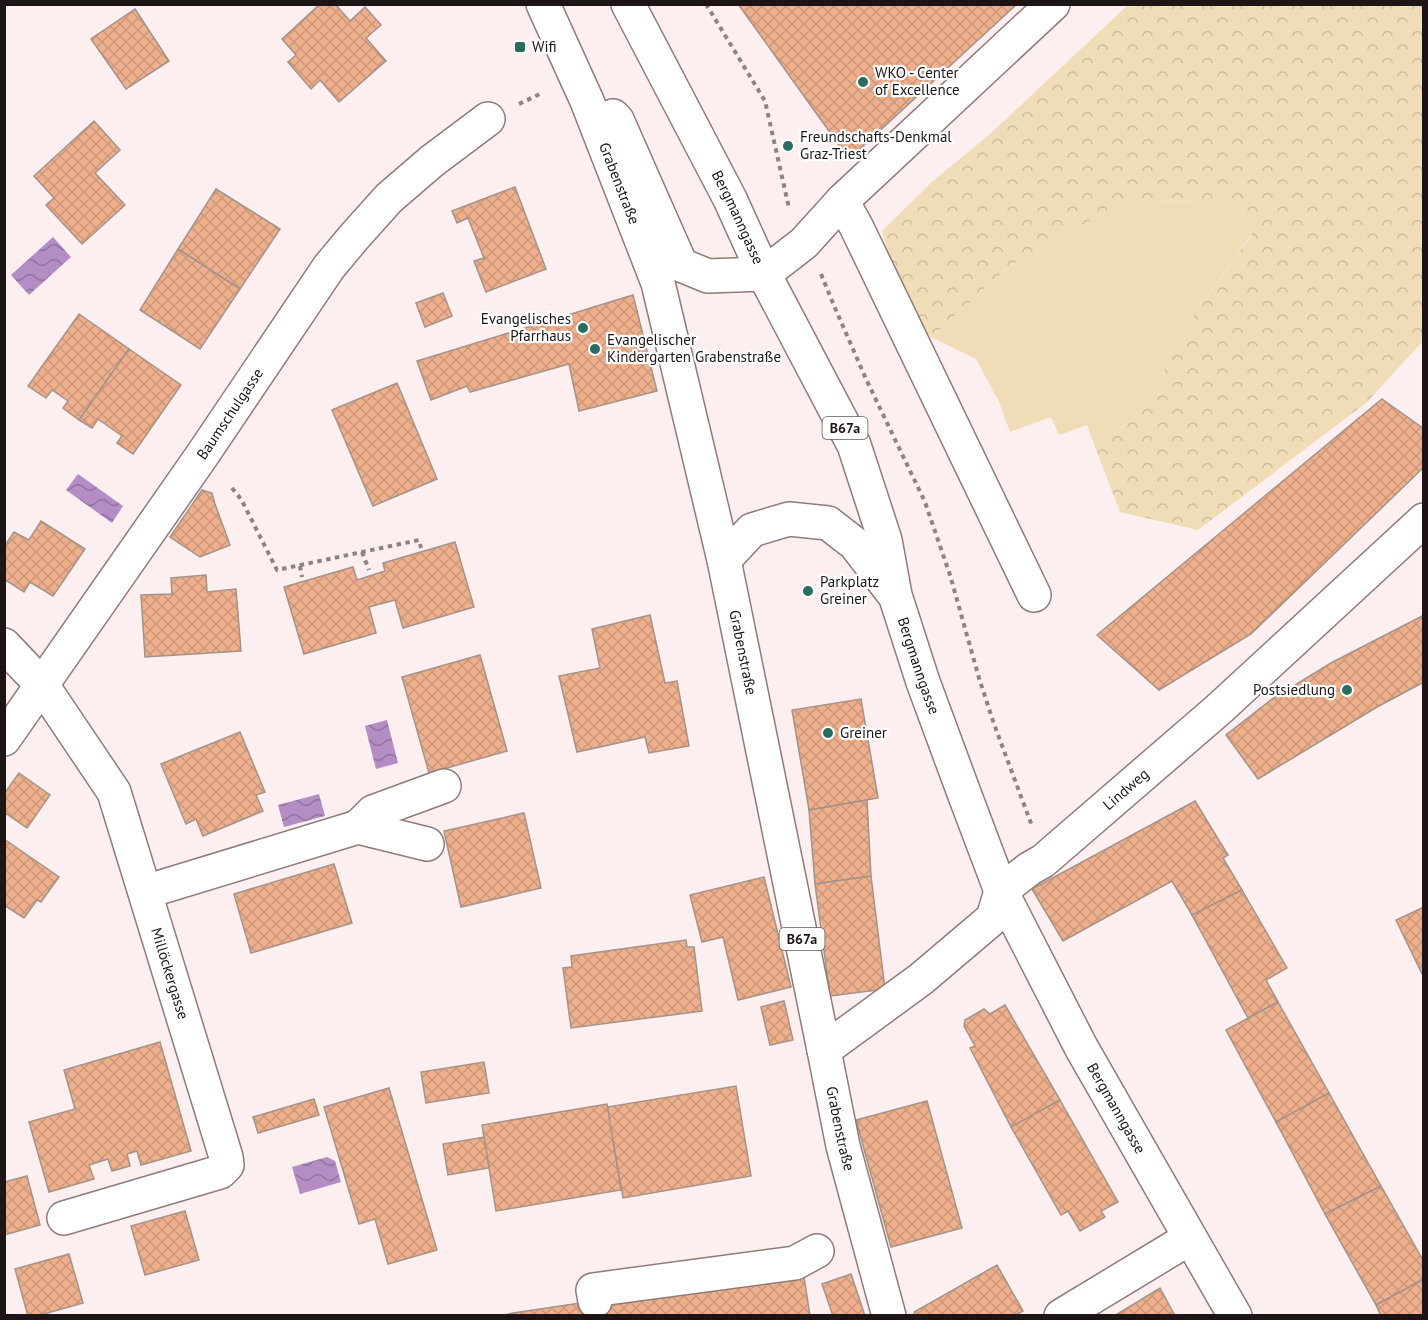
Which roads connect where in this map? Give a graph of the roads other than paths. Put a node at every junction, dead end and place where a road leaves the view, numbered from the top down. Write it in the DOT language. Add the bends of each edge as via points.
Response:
graph roads {
  1 [pos="543,4"];
  2 [pos="628,4"];
  3 [pos="1053,4"];
  4 [pos="576,78"];
  5 [pos="488,119"];
  6 [pos="842,201"];
  7 [pos="765,274"];
  8 [pos="1424,520"];
  9 [pos="724,560"];
  10 [pos="895,595"];
  11 [pos="1034,595"];
  12 [pos="4,645"];
  13 [pos="42,686"];
  14 [pos="4,739"];
  15 [pos="444,786"];
  16 [pos="358,827"];
  17 [pos="427,844"];
  18 [pos="1001,891"];
  19 [pos="145,892"];
  20 [pos="825,1050"];
  21 [pos="64,1218"];
  22 [pos="1190,1238"];
  23 [pos="817,1251"];
  24 [pos="595,1301"];
  25 [pos="889,1316"];
  26 [pos="1061,1316"];
  27 [pos="1235,1316"];
  1 -- 4 [label="main road, Grabenstraße / B67a"];
  2 -- 7 [label="main road, Bergmanngasse / B67a"];
  3 -- 6 [label="main road"];
  4 -- 7 [label="main road" via="617,120 681,265 708,276"];
  4 -- 9 [label="main road, Grabenstraße / B67a" via="658,283"];
  5 -- 13 [label="main road, Baumschulgasse" via="389,198 329,267"];
  6 -- 7 [label="main road" via="804,243"];
  6 -- 11 [label="main road"];
  7 -- 10 [label="main road, Bergmanngasse / B67a" via="854,445 885,540"];
  8 -- 18 [label="main road, Lindweg" via="1220,709 1043,861"];
  9 -- 10 [label="main road" via="752,530 789,519 828,523 855,544"];
  9 -- 20 [label="main road, Grabenstraße / B67a"];
  10 -- 18 [label="main road, Bergmanngasse / B67a"];
  12 -- 13 [label="main road, Millöckergasse"];
  13 -- 14 [label="main road, Baumschulgasse"];
  13 -- 19 [label="main road, Millöckergasse" via="114,792"];
  15 -- 16 [label="main road" via="374,812"];
  16 -- 17 [label="main road"];
  16 -- 19 [label="main road"];
  18 -- 20 [label="main road" via="993,918 921,979"];
  18 -- 22 [label="main road, Bergmanngasse / B67a" via="1081,1047"];
  19 -- 21 [label="main road, Millöckergasse" via="227,1165 220,1172"];
  20 -- 25 [label="main road, Grabenstraße / B67a" via="843,1146"];
  22 -- 26 [label="main road"];
  22 -- 27 [label="main road, Bergmanngasse / B67a"];
  23 -- 24 [label="main road" via="795,1263 593,1290"];
}
